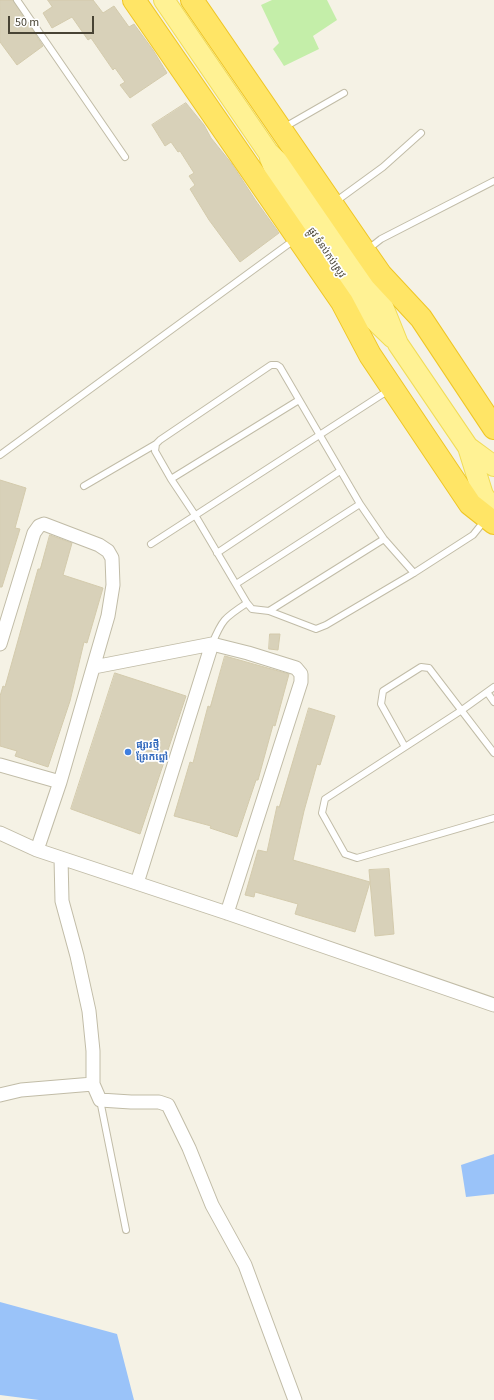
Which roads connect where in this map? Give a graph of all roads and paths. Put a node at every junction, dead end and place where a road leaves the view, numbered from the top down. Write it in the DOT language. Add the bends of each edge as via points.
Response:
graph roads {
  1 [pos="17,0"];
  2 [pos="134,0"];
  3 [pos="164,0"];
  4 [pos="192,0"];
  5 [pos="344,93"];
  6 [pos="280,130"];
  7 [pos="421,133"];
  8 [pos="125,157"];
  9 [pos="494,181"];
  10 [pos="332,204"];
  11 [pos="297,238"];
  12 [pos="365,252"];
  13 [pos="392,388"];
  14 [pos="299,400"];
  15 [pos="494,428"];
  16 [pos="320,434"];
  17 [pos="156,444"];
  18 [pos="468,447"];
  19 [pos="0,455"];
  20 [pos="494,466"];
  21 [pos="340,471"];
  22 [pos="171,479"];
  23 [pos="84,486"];
  24 [pos="360,504"];
  25 [pos="195,515"];
  26 [pos="492,517"];
  27 [pos="384,539"];
  28 [pos="151,544"];
  29 [pos="217,553"];
  30 [pos="414,573"];
  31 [pos="236,584"];
  32 [pos="246,603"];
  33 [pos="269,611"];
  34 [pos="0,644"];
  35 [pos="212,644"];
  36 [pos="94,667"];
  37 [pos="494,687"];
  38 [pos="487,692"];
  39 [pos="494,702"];
  40 [pos="462,710"];
  41 [pos="405,747"];
  42 [pos="494,753"];
  43 [pos="0,765"];
  44 [pos="60,782"];
  45 [pos="494,818"];
  46 [pos="0,833"];
  47 [pos="37,850"];
  48 [pos="61,858"];
  49 [pos="137,882"];
  50 [pos="227,913"];
  51 [pos="494,1005"];
  52 [pos="93,1084"];
  53 [pos="0,1095"];
  54 [pos="100,1100"];
  55 [pos="126,1230"];
  56 [pos="295,1400"];
  1 -- 8 [label="lane"];
  2 -- 11 [label="highway"];
  3 -- 18 [label="main road, ផ្លូវ ទំនប់កប់ស្រូវ" via="268,152 282,190 368,314 398,344"];
  4 -- 6 [label="highway"];
  5 -- 6 [label="lane"];
  6 -- 10 [label="highway"];
  7 -- 10 [label="lane" via="383,167"];
  9 -- 12 [label="lane" via="381,239"];
  10 -- 12 [label="highway"];
  11 -- 13 [label="highway" via="342,302 370,355"];
  11 -- 19 [label="lane"];
  12 -- 15 [label="highway" via="381,275 421,318"];
  13 -- 16 [label="lane"];
  13 -- 26 [label="highway" via="470,504"];
  14 -- 16 [label="lane"];
  14 -- 17 [label="lane" via="280,367 271,365"];
  14 -- 22 [label="lane"];
  16 -- 21 [label="lane"];
  16 -- 25 [label="lane"];
  17 -- 22 [label="lane" via="155,451"];
  17 -- 23 [label="lane"];
  18 -- 20 [label="main road, ផ្លូវ ទំនប់កប់ស្រូវ"];
  18 -- 26 [label="main road, ផ្លូវ ទំនប់កប់ស្រូវ"];
  21 -- 24 [label="lane"];
  21 -- 29 [label="lane"];
  22 -- 25 [label="lane"];
  24 -- 27 [label="lane"];
  24 -- 31 [label="lane"];
  25 -- 28 [label="lane"];
  25 -- 29 [label="lane"];
  26 -- 30 [label="lane" via="473,535"];
  27 -- 30 [label="lane"];
  27 -- 33 [label="lane"];
  29 -- 31 [label="lane"];
  30 -- 33 [label="lane" via="316,629"];
  31 -- 32 [label="lane"];
  32 -- 33 [label="lane" via="252,609"];
  32 -- 35 [label="lane" via="220,625"];
  34 -- 36 [label="street" via="34,533 44,524 98,545 108,551 112,558 113,585 108,616"];
  35 -- 36 [label="street"];
  35 -- 49 [label="street"];
  35 -- 50 [label="street" via="296,668 301,674 301,682"];
  36 -- 44 [label="street"];
  37 -- 38 [label="lane"];
  38 -- 39 [label="lane"];
  38 -- 40 [label="lane"];
  40 -- 41 [label="lane"];
  40 -- 41 [label="lane" via="429,668 421,667 383,691 381,704"];
  40 -- 42 [label="lane"];
  41 -- 45 [label="lane" via="325,799 322,813 344,854 357,858"];
  43 -- 44 [label="street"];
  44 -- 47 [label="street"];
  46 -- 47 [label="street"];
  47 -- 48 [label="street"];
  48 -- 49 [label="street"];
  48 -- 52 [label="street" via="62,901 89,1011"];
  49 -- 50 [label="street"];
  50 -- 51 [label="street"];
  52 -- 53 [label="street" via="21,1090"];
  52 -- 54 [label="street"];
  54 -- 55 [label="lane"];
  54 -- 56 [label="street" via="159,1102 168,1105 212,1205 245,1265"];
}
